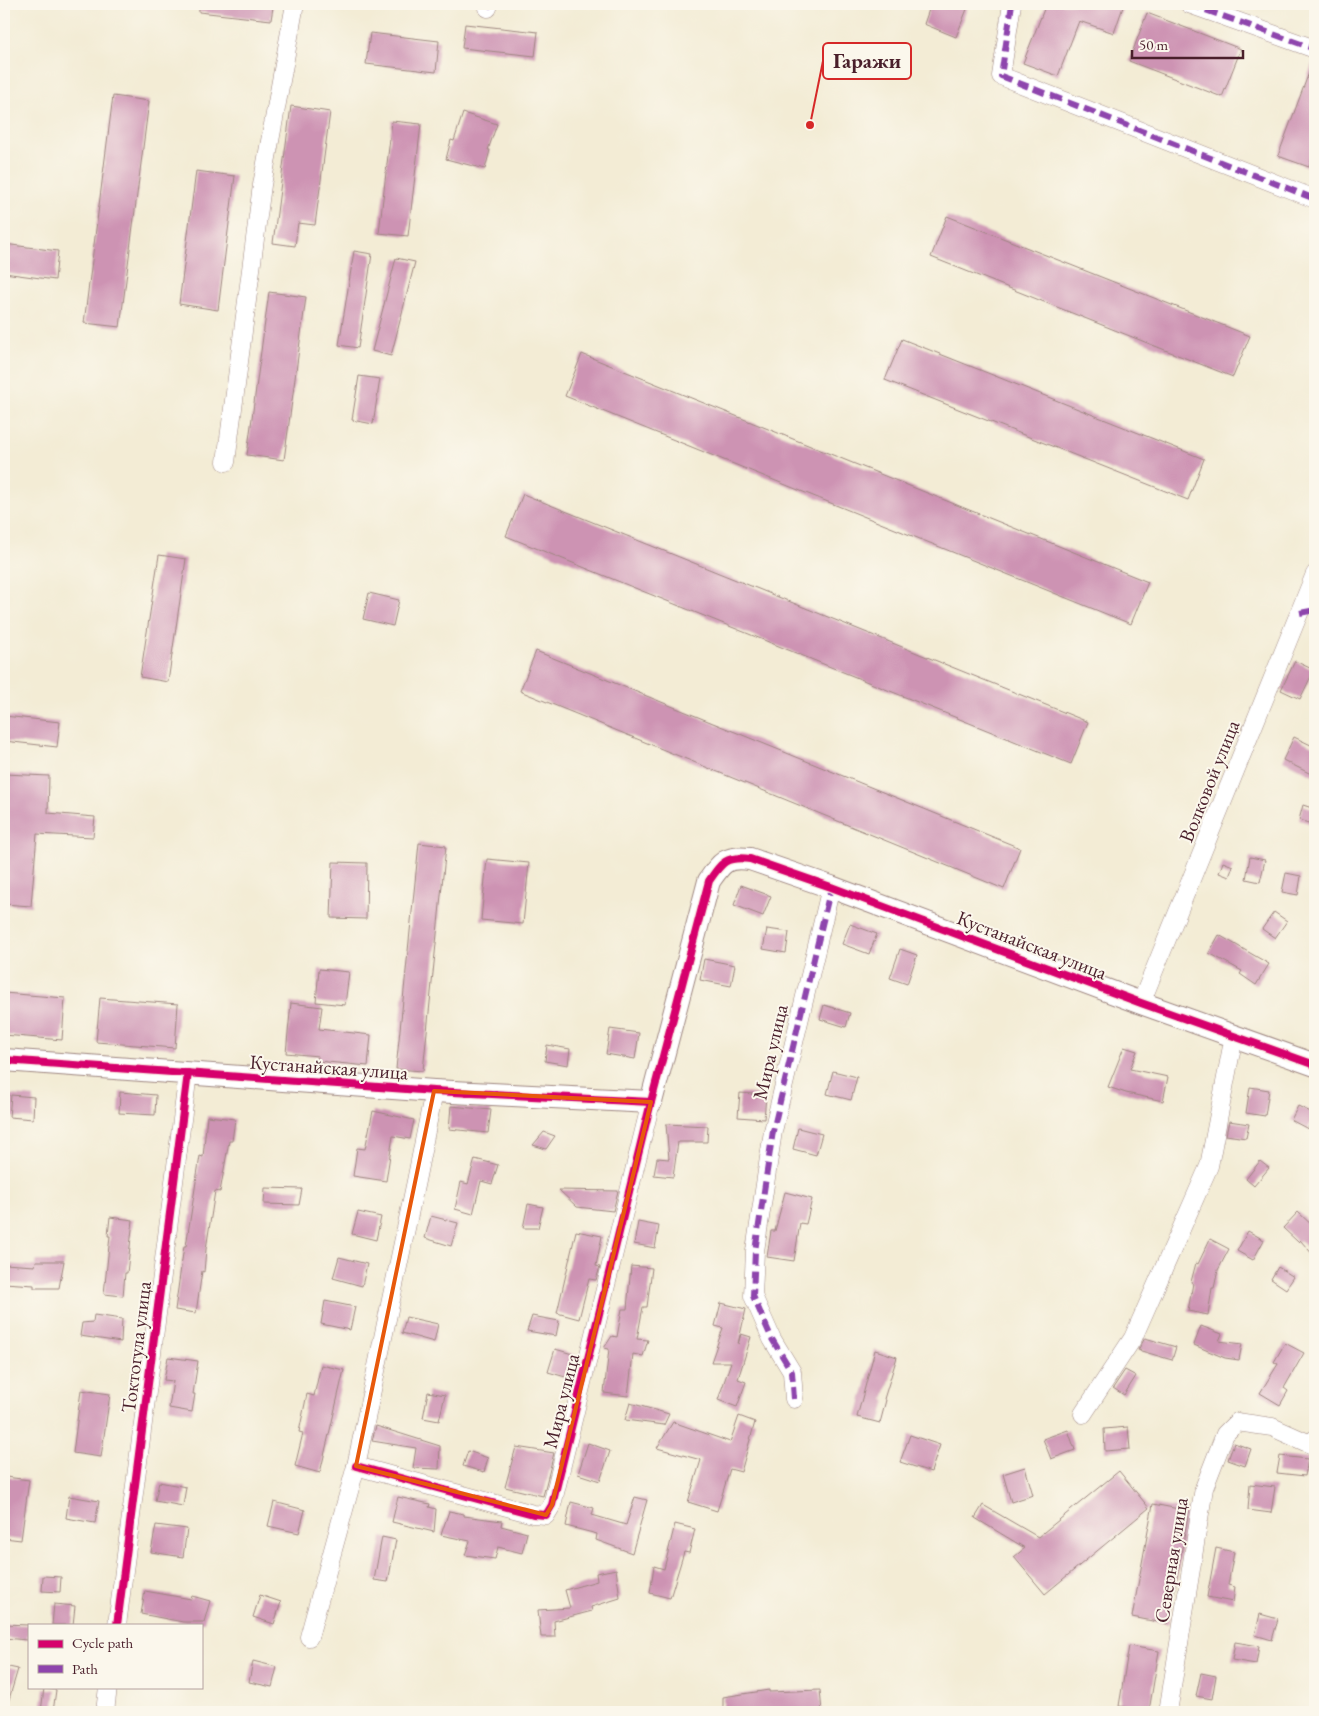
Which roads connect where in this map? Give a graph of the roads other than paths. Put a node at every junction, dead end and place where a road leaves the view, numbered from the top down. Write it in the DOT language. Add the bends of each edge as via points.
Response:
graph roads {
  1 [pos="295,4"];
  2 [pos="1012,4"];
  3 [pos="1190,4"];
  4 [pos="1315,49"];
  5 [pos="1315,199"];
  6 [pos="226,462"];
  7 [pos="1315,574"];
  8 [pos="1308,611"];
  9 [pos="831,887"];
  10 [pos="1141,1003"];
  11 [pos="1234,1036"];
  12 [pos="4,1060"];
  13 [pos="1315,1065"];
  14 [pos="188,1073"];
  15 [pos="434,1091"];
  16 [pos="651,1102"];
  17 [pos="794,1399"];
  18 [pos="1083,1414"];
  19 [pos="1315,1439"];
  20 [pos="356,1466"];
  21 [pos="117,1624"];
  22 [pos="309,1637"];
  23 [pos="108,1688"];
  24 [pos="105,1712"];
  25 [pos="1168,1712"];
  1 -- 6 [label="street" via="262,185"];
  2 -- 5 [label="street" via="1002,76"];
  3 -- 4 [label="street"];
  7 -- 8 [label="street, Волковой улица"];
  8 -- 10 [label="street, Волковой улица"];
  9 -- 10 [label="street, Кустанайская улица"];
  9 -- 16 [label="street, Кустанайская улица" via="750,859 737,858 720,864 709,881"];
  9 -- 17 [label="street, Мира улица" via="773,1130 755,1251 753,1296 772,1339 792,1372"];
  10 -- 11 [label="street, Кустанайская улица"];
  11 -- 13 [label="street, Кустанайская улица"];
  11 -- 18 [label="street" via="1209,1166 1133,1338"];
  12 -- 14 [label="street, Кустанайская улица"];
  14 -- 15 [label="street, Кустанайская улица"];
  14 -- 21 [label="street, Токтогула улица"];
  15 -- 16 [label="street, Кустанайская улица"];
  15 -- 20 [label="street"];
  16 -- 20 [label="street, Мира улица" via="552,1504 546,1514 534,1514"];
  19 -- 25 [label="street, Северная улица" via="1310,1444 1272,1427 1237,1422 1225,1434 1204,1488"];
  20 -- 22 [label="street"];
  23 -- 24 [label="street"];
}
